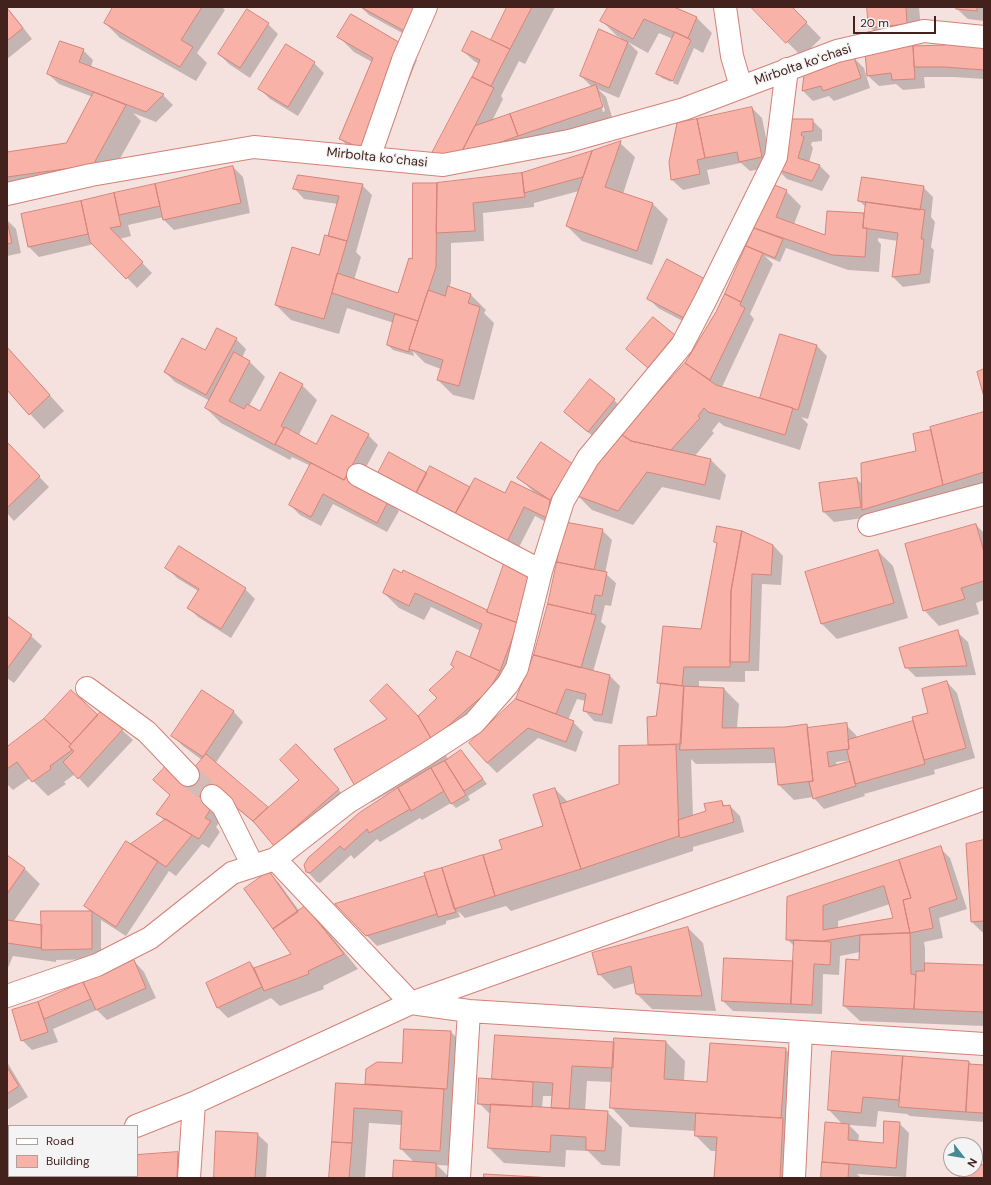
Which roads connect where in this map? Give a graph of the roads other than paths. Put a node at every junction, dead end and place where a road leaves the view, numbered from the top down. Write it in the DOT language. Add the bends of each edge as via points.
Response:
graph roads {
  1 [pos="426,7"];
  2 [pos="725,7"];
  3 [pos="984,37"];
  4 [pos="787,69"];
  5 [pos="741,87"];
  6 [pos="369,158"];
  7 [pos="7,194"];
  8 [pos="358,475"];
  9 [pos="984,494"];
  10 [pos="869,525"];
  11 [pos="541,571"];
  12 [pos="87,688"];
  13 [pos="188,775"];
  14 [pos="212,796"];
  15 [pos="984,798"];
  16 [pos="275,859"];
  17 [pos="253,866"];
  18 [pos="7,996"];
  19 [pos="410,1003"];
  20 [pos="470,1011"];
  21 [pos="800,1032"];
  22 [pos="984,1044"];
  23 [pos="194,1103"];
  24 [pos="138,1125"];
  25 [pos="189,1178"];
  26 [pos="459,1178"];
  27 [pos="794,1178"];
  1 -- 6 [label="street" via="403,60"];
  2 -- 5 [label="street, Mirbolta koʻchasi" via="732,56"];
  3 -- 4 [label="street, Mirbolta koʻchasi" via="924,31 837,51"];
  4 -- 5 [label="street, Mirbolta koʻchasi"];
  4 -- 11 [label="street" via="776,157 682,345 588,458 563,501"];
  5 -- 6 [label="street, Mirbolta koʻchasi" via="684,109 569,142 443,165"];
  6 -- 7 [label="street, Mirbolta koʻchasi" via="254,147 90,175"];
  8 -- 11 [label="street"];
  9 -- 10 [label="street"];
  11 -- 16 [label="street" via="517,668 508,684 474,723 348,802"];
  12 -- 13 [label="street" via="147,732"];
  14 -- 17 [label="street" via="223,806"];
  15 -- 19 [label="street"];
  16 -- 17 [label="street"];
  16 -- 19 [label="street"];
  17 -- 18 [label="street" via="232,873 150,938 97,965"];
  19 -- 20 [label="street"];
  19 -- 23 [label="street"];
  20 -- 21 [label="street"];
  20 -- 26 [label="street"];
  21 -- 22 [label="street"];
  21 -- 27 [label="street"];
  23 -- 24 [label="street"];
  23 -- 25 [label="street"];
}
